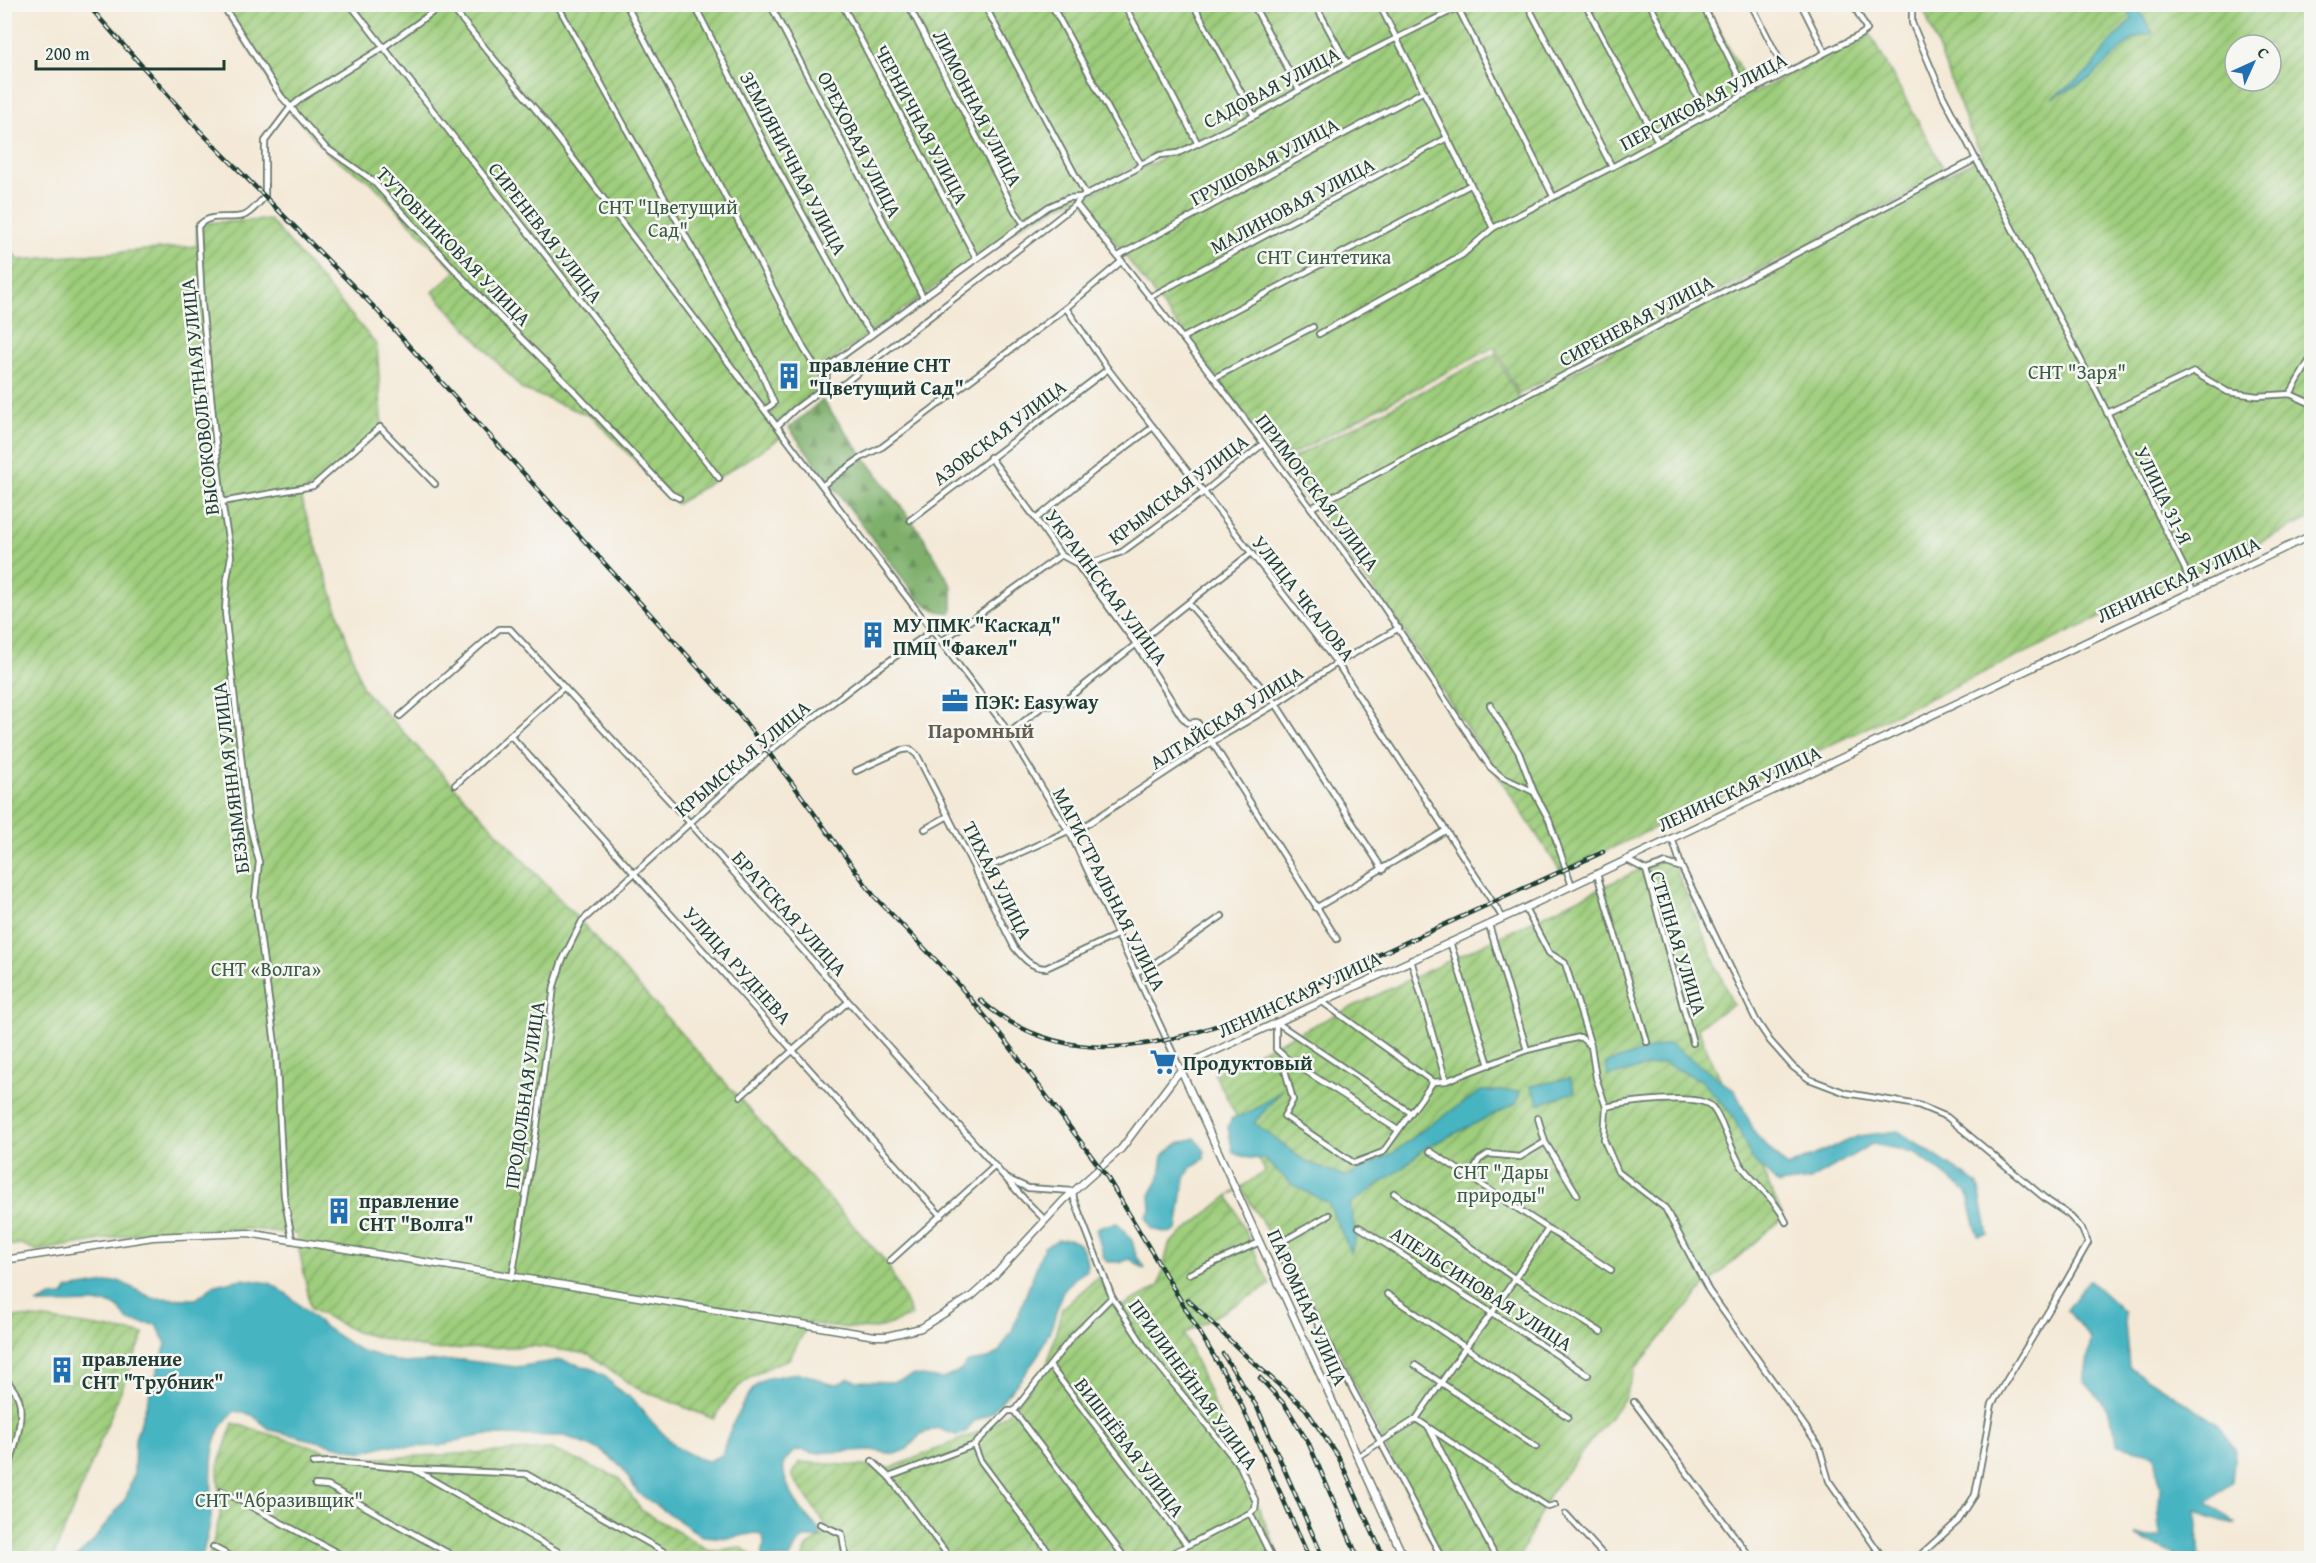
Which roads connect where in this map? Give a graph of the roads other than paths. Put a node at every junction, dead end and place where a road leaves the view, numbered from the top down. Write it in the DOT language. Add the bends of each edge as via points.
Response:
graph roads {
  1 [pos="222,4"];
  2 [pos="350,4"];
  3 [pos="444,4"];
  4 [pos="449,4"];
  5 [pos="557,4"];
  6 [pos="626,4"];
  7 [pos="694,4"];
  8 [pos="770,4"];
  9 [pos="842,4"];
  10 [pos="908,4"];
  11 [pos="984,4"];
  12 [pos="1051,4"];
  13 [pos="1124,4"];
  14 [pos="1192,4"];
  15 [pos="1253,4"];
  16 [pos="1316,4"];
  17 [pos="1379,4"];
  18 [pos="1465,4"];
  19 [pos="1527,4"];
  20 [pos="1585,4"];
  21 [pos="1650,4"];
  22 [pos="1702,4"];
  23 [pos="1751,4"];
  24 [pos="1801,4"];
  25 [pos="1853,4"];
  26 [pos="1912,4"];
  27 [pos="1457,7"];
  28 [pos="1398,38"];
  29 [pos="384,47"];
  30 [pos="1825,52"];
  31 [pos="1347,63"];
  32 [pos="1786,73"];
  33 [pos="1299,90"];
  34 [pos="1424,91"];
  35 [pos="1747,93"];
  36 [pos="290,108"];
  37 [pos="1709,113"];
  38 [pos="1254,116"];
  39 [pos="1447,138"];
  40 [pos="1658,142"];
  41 [pos="1198,144"];
  42 [pos="1976,159"];
  43 [pos="1141,164"];
  44 [pos="1611,167"];
  45 [pos="1470,185"];
  46 [pos="1086,195"];
  47 [pos="1553,196"];
  48 [pos="1076,204"];
  49 [pos="1024,224"];
  50 [pos="1493,228"];
  51 [pos="1118,256"];
  52 [pos="976,258"];
  53 [pos="1122,261"];
  54 [pos="923,297"];
  55 [pos="1150,297"];
  56 [pos="1066,308"];
  57 [pos="1313,327"];
  58 [pos="872,334"];
  59 [pos="1319,334"];
  60 [pos="1182,338"];
  61 [pos="2312,356"];
  62 [pos="1108,369"];
  63 [pos="826,378"];
  64 [pos="1214,378"];
  65 [pos="826,386"];
  66 [pos="2290,394"];
  67 [pos="2312,404"];
  68 [pos="765,410"];
  69 [pos="2107,413"];
  70 [pos="778,426"];
  71 [pos="1153,427"];
  72 [pos="1263,444"];
  73 [pos="990,457"];
  74 [pos="719,478"];
  75 [pos="435,484"];
  76 [pos="823,484"];
  77 [pos="1204,492"];
  78 [pos="679,498"];
  79 [pos="222,502"];
  80 [pos="1311,508"];
  81 [pos="1036,519"];
  82 [pos="910,520"];
  83 [pos="2312,535"];
  84 [pos="1251,553"];
  85 [pos="1060,555"];
  86 [pos="231,563"];
  87 [pos="1076,563"];
  88 [pos="2193,591"];
  89 [pos="1189,604"];
  90 [pos="1399,628"];
  91 [pos="933,630"];
  92 [pos="942,641"];
  93 [pos="1136,644"];
  94 [pos="1337,663"];
  95 [pos="564,687"];
  96 [pos="1276,704"];
  97 [pos="1490,705"];
  98 [pos="400,716"];
  99 [pos="1009,733"];
  100 [pos="511,736"];
  101 [pos="1212,742"];
  102 [pos="856,771"];
  103 [pos="455,785"];
  104 [pos="1534,792"];
  105 [pos="948,816"];
  106 [pos="689,822"];
  107 [pos="925,829"];
  108 [pos="1445,831"];
  109 [pos="1070,833"];
  110 [pos="1672,838"];
  111 [pos="1627,860"];
  112 [pos="1682,868"];
  113 [pos="1383,870"];
  114 [pos="1646,870"];
  115 [pos="634,872"];
  116 [pos="976,873"];
  117 [pos="1597,874"];
  118 [pos="1572,886"];
  119 [pos="1316,908"];
  120 [pos="1526,908"];
  121 [pos="1222,916"];
  122 [pos="1503,918"];
  123 [pos="582,921"];
  124 [pos="1489,925"];
  125 [pos="1119,934"];
  126 [pos="1337,939"];
  127 [pos="1450,942"];
  128 [pos="1411,960"];
  129 [pos="1137,972"];
  130 [pos="1321,1001"];
  131 [pos="848,1002"];
  132 [pos="1276,1022"];
  133 [pos="1647,1042"];
  134 [pos="1693,1043"];
  135 [pos="1591,1046"];
  136 [pos="794,1049"];
  137 [pos="1527,1050"];
  138 [pos="1287,1059"];
  139 [pos="1489,1065"];
  140 [pos="1181,1070"];
  141 [pos="1446,1081"];
  142 [pos="1433,1082"];
  143 [pos="741,1096"];
  144 [pos="1606,1107"];
  145 [pos="1411,1113"];
  146 [pos="1538,1118"];
  147 [pos="1398,1130"];
  148 [pos="1545,1142"];
  149 [pos="1430,1151"];
  150 [pos="995,1166"];
  151 [pos="1006,1178"];
  152 [pos="1470,1178"];
  153 [pos="1073,1191"];
  154 [pos="1394,1193"];
  155 [pos="1577,1194"];
  156 [pos="941,1215"];
  157 [pos="1329,1215"];
  158 [pos="1045,1220"];
  159 [pos="1786,1222"];
  160 [pos="1359,1227"];
  161 [pos="1548,1229"];
  162 [pos="292,1239"];
  163 [pos="1260,1242"];
  164 [pos="4,1260"];
  165 [pos="890,1262"];
  166 [pos="1611,1270"];
  167 [pos="1189,1274"];
  168 [pos="512,1278"];
  169 [pos="1514,1278"];
  170 [pos="1387,1294"];
  171 [pos="1112,1297"];
  172 [pos="1492,1313"];
  173 [pos="1601,1332"];
  174 [pos="1465,1348"];
  175 [pos="1415,1365"];
  176 [pos="1050,1366"];
  177 [pos="1588,1375"];
  178 [pos="4,1377"];
  179 [pos="1441,1383"];
  180 [pos="1634,1402"];
  181 [pos="1014,1411"];
  182 [pos="1568,1417"];
  183 [pos="1416,1419"];
  184 [pos="1430,1428"];
  185 [pos="1380,1442"];
  186 [pos="974,1445"];
  187 [pos="1536,1447"];
  188 [pos="1357,1457"];
  189 [pos="872,1461"];
  190 [pos="313,1463"];
  191 [pos="412,1469"];
  192 [pos="889,1477"];
  193 [pos="315,1485"];
  194 [pos="4,1487"];
  195 [pos="222,1491"];
  196 [pos="1555,1506"];
  197 [pos="1250,1513"];
  198 [pos="1566,1514"];
  199 [pos="820,1524"];
  200 [pos="1187,1545"];
  201 [pos="213,1547"];
  202 [pos="234,1558"];
  203 [pos="347,1558"];
  204 [pos="457,1558"];
  205 [pos="569,1558"];
  206 [pos="675,1558"];
  207 [pos="846,1558"];
  208 [pos="950,1558"];
  209 [pos="1053,1558"];
  210 [pos="1125,1558"];
  211 [pos="1163,1558"];
  212 [pos="1272,1558"];
  213 [pos="1404,1558"];
  214 [pos="1442,1558"];
  215 [pos="1496,1558"];
  216 [pos="1606,1558"];
  217 [pos="1751,1558"];
  218 [pos="1883,1558"];
  219 [pos="1917,1558"];
  1 -- 36 [label="street, ТУТОВНИКОВАЯ УЛИЦА"];
  2 -- 29 [label="street, СИРЕНЕВАЯ УЛИЦА"];
  3 -- 29 [label="street"];
  4 -- 68 [label="street, МАГИСТРАЛЬНАЯ УЛИЦА" via="540,115"];
  5 -- 68 [label="street" via="759,368 774,403"];
  6 -- 63 [label="street" via="804,349"];
  7 -- 58 [label="street, ЗЕМЛЯНИЧНАЯ УЛИЦА" via="776,164"];
  8 -- 54 [label="street, ОРЕХОВАЯ УЛИЦА"];
  9 -- 52 [label="street, ЧЕРНИЧНАЯ УЛИЦА"];
  10 -- 49 [label="street, ЛИМОННАЯ УЛИЦА"];
  11 -- 46 [label="street"];
  12 -- 43 [label="street"];
  13 -- 41 [label="street"];
  14 -- 38 [label="street"];
  15 -- 33 [label="street"];
  16 -- 31 [label="street"];
  17 -- 28 [label="street"];
  18 -- 27 [label="street, САДОВАЯ УЛИЦА"];
  19 -- 44 [label="street"];
  20 -- 40 [label="street"];
  21 -- 37 [label="street"];
  22 -- 35 [label="street"];
  23 -- 32 [label="street"];
  24 -- 30 [label="street"];
  25 -- 30 [label="street, ПЕРСИКОВАЯ УЛИЦА" via="1867,30"];
  26 -- 42 [label="street, УЛИЦА 31-Я" via="1912,23 1943,96"];
  27 -- 28 [label="street, САДОВАЯ УЛИЦА"];
  27 -- 47 [label="street"];
  28 -- 31 [label="street, САДОВАЯ УЛИЦА"];
  28 -- 34 [label="street"];
  29 -- 36 [label="street"];
  29 -- 74 [label="street, СИРЕНЕВАЯ УЛИЦА"];
  30 -- 32 [label="street, ПЕРСИКОВАЯ УЛИЦА"];
  31 -- 33 [label="street, САДОВАЯ УЛИЦА"];
  32 -- 35 [label="street, ПЕРСИКОВАЯ УЛИЦА"];
  33 -- 38 [label="street, САДОВАЯ УЛИЦА"];
  34 -- 39 [label="street"];
  34 -- 51 [label="street, ГРУШОВАЯ УЛИЦА"];
  35 -- 37 [label="street, ПЕРСИКОВАЯ УЛИЦА"];
  36 -- 78 [label="street, ТУТОВНИКОВАЯ УЛИЦА" via="325,147 372,180 670,494"];
  36 -- 79 [label="street, ВЫСОКОВОЛЬТНАЯ УЛИЦА" via="265,141 265,197 247,214 204,220 198,227"];
  37 -- 40 [label="street, ПЕРСИКОВАЯ УЛИЦА"];
  38 -- 41 [label="street, САДОВАЯ УЛИЦА"];
  39 -- 45 [label="street"];
  39 -- 55 [label="street, МАЛИНОВАЯ УЛИЦА"];
  40 -- 44 [label="street, ПЕРСИКОВАЯ УЛИЦА"];
  41 -- 43 [label="street, САДОВАЯ УЛИЦА"];
  42 -- 69 [label="street, УЛИЦА 31-Я"];
  42 -- 80 [label="street, СИРЕНЕВАЯ УЛИЦА"];
  43 -- 46 [label="street, САДОВАЯ УЛИЦА"];
  44 -- 47 [label="street, ПЕРСИКОВАЯ УЛИЦА"];
  45 -- 50 [label="street"];
  45 -- 60 [label="street"];
  46 -- 48 [label="street"];
  46 -- 49 [label="street, САДОВАЯ УЛИЦА" via="1061,201"];
  47 -- 50 [label="street, ПЕРСИКОВАЯ УЛИЦА"];
  48 -- 51 [label="street, ПРИМОРСКАЯ УЛИЦА"];
  48 -- 65 [label="street" via="845,383 833,390"];
  49 -- 52 [label="street, САДОВАЯ УЛИЦА"];
  50 -- 59 [label="street, ПЕРСИКОВАЯ УЛИЦА" via="1462,255"];
  51 -- 53 [label="street, ПРИМОРСКАЯ УЛИЦА"];
  52 -- 54 [label="street, САДОВАЯ УЛИЦА"];
  53 -- 55 [label="street, ПРИМОРСКАЯ УЛИЦА"];
  53 -- 56 [label="street"];
  54 -- 58 [label="street, САДОВАЯ УЛИЦА"];
  55 -- 60 [label="street, ПРИМОРСКАЯ УЛИЦА"];
  56 -- 62 [label="street, УЛИЦА ЧКАЛОВА"];
  56 -- 76 [label="street" via="882,447"];
  57 -- 64 [label="street"];
  58 -- 63 [label="street, САДОВАЯ УЛИЦА" via="827,367"];
  60 -- 64 [label="street, ПРИМОРСКАЯ УЛИЦА"];
  61 -- 66 [label="street"];
  62 -- 71 [label="street, УЛИЦА ЧКАЛОВА"];
  62 -- 73 [label="street, АЗОВСКАЯ УЛИЦА"];
  63 -- 65 [label="street"];
  64 -- 72 [label="street, ПРИМОРСКАЯ УЛИЦА"];
  65 -- 70 [label="street"];
  66 -- 67 [label="street"];
  66 -- 69 [label="street" via="2257,396 2228,392 2194,372"];
  68 -- 70 [label="street, МАГИСТРАЛЬНАЯ УЛИЦА"];
  69 -- 88 [label="street, УЛИЦА 31-Я"];
  70 -- 76 [label="street, МАГИСТРАЛЬНАЯ УЛИЦА"];
  71 -- 77 [label="street, УЛИЦА ЧКАЛОВА"];
  71 -- 81 [label="street"];
  72 -- 77 [label="street, КРЫМСКАЯ УЛИЦА"];
  72 -- 80 [label="street, ПРИМОРСКАЯ УЛИЦА"];
  73 -- 81 [label="street, УКРАИНСКАЯ УЛИЦА"];
  73 -- 82 [label="street, АЗОВСКАЯ УЛИЦА"];
  75 -- 79 [label="street" via="380,427 313,486"];
  76 -- 91 [label="street, МАГИСТРАЛЬНАЯ УЛИЦА"];
  77 -- 84 [label="street, УЛИЦА ЧКАЛОВА"];
  77 -- 87 [label="street, КРЫМСКАЯ УЛИЦА" via="1122,552 1089,564"];
  79 -- 86 [label="street, ВЫСОКОВОЛЬТНАЯ УЛИЦА"];
  80 -- 90 [label="street, ПРИМОРСКАЯ УЛИЦА"];
  81 -- 85 [label="street, УКРАИНСКАЯ УЛИЦА"];
  83 -- 88 [label="street, ЛЕНИНСКАЯ УЛИЦА"];
  84 -- 89 [label="street"];
  84 -- 94 [label="street, УЛИЦА ЧКАЛОВА"];
  85 -- 87 [label="street, УКРАИНСКАЯ УЛИЦА"];
  85 -- 92 [label="street"];
  86 -- 162 [label="street, БЕЗЫМЯННАЯ УЛИЦА" via="225,612 248,819 259,862 255,898 276,1051 284,1196"];
  87 -- 93 [label="street, УКРАИНСКАЯ УЛИЦА"];
  88 -- 110 [label="street, ЛЕНИНСКАЯ УЛИЦА"];
  89 -- 93 [label="street"];
  89 -- 96 [label="street"];
  90 -- 94 [label="street, АЛТАЙСКАЯ УЛИЦА"];
  90 -- 104 [label="street, ПРИМОРСКАЯ УЛИЦА" via="1490,766 1502,777"];
  91 -- 92 [label="street, МАГИСТРАЛЬНАЯ УЛИЦА"];
  91 -- 106 [label="street, КРЫМСКАЯ УЛИЦА" via="811,717"];
  92 -- 99 [label="street, МАГИСТРАЛЬНАЯ УЛИЦА"];
  93 -- 99 [label="street" via="1058,706 1043,706"];
  93 -- 101 [label="street, УКРАИНСКАЯ УЛИЦА" via="1182,717 1188,723 1197,722"];
  94 -- 96 [label="street, АЛТАЙСКАЯ УЛИЦА"];
  94 -- 108 [label="street, УЛИЦА ЧКАЛОВА"];
  95 -- 98 [label="street, БРАТСКАЯ УЛИЦА" via="510,629 499,629"];
  95 -- 100 [label="street"];
  95 -- 106 [label="street, БРАТСКАЯ УЛИЦА"];
  96 -- 101 [label="street, АЛТАЙСКАЯ УЛИЦА"];
  96 -- 113 [label="street"];
  97 -- 104 [label="street" via="1519,753"];
  99 -- 109 [label="street, МАГИСТРАЛЬНАЯ УЛИЦА"];
  100 -- 103 [label="street"];
  100 -- 115 [label="street, УЛИЦА РУДНЕВА"];
  101 -- 109 [label="street, АЛТАЙСКАЯ УЛИЦА"];
  101 -- 119 [label="street, УКРАИНСКАЯ УЛИЦА"];
  102 -- 105 [label="street, ТИХАЯ УЛИЦА" via="910,749 917,754"];
  104 -- 118 [label="street" via="1549,820"];
  105 -- 107 [label="street, ТИХАЯ УЛИЦА"];
  105 -- 116 [label="street, ТИХАЯ УЛИЦА"];
  106 -- 115 [label="street, КРЫМСКАЯ УЛИЦА"];
  106 -- 131 [label="street, БРАТСКАЯ УЛИЦА"];
  108 -- 113 [label="street"];
  108 -- 122 [label="street, УЛИЦА ЧКАЛОВА"];
  109 -- 116 [label="street, АЛТАЙСКАЯ УЛИЦА"];
  109 -- 125 [label="street, МАГИСТРАЛЬНАЯ УЛИЦА"];
  110 -- 111 [label="street, ЛЕНИНСКАЯ УЛИЦА"];
  110 -- 112 [label="street"];
  111 -- 114 [label="street, СТЕПНАЯ УЛИЦА"];
  111 -- 117 [label="street, ЛЕНИНСКАЯ УЛИЦА"];
  112 -- 114 [label="street" via="1666,863"];
  112 -- 219 [label="street" via="1756,1020 1793,1067 1809,1079 1846,1093 1918,1105 1947,1117 2069,1215 2088,1243 1992,1404 1975,1495 1958,1521"];
  113 -- 119 [label="street"];
  114 -- 134 [label="street, СТЕПНАЯ УЛИЦА"];
  115 -- 123 [label="street, КРЫМСКАЯ УЛИЦА"];
  115 -- 136 [label="street, УЛИЦА РУДНЕВА"];
  116 -- 125 [label="street, ТИХАЯ УЛИЦА" via="1014,947 1037,968 1046,968"];
  117 -- 118 [label="street, ЛЕНИНСКАЯ УЛИЦА"];
  117 -- 133 [label="street"];
  118 -- 120 [label="street, ЛЕНИНСКАЯ УЛИЦА"];
  119 -- 126 [label="street, УКРАИНСКАЯ УЛИЦА"];
  120 -- 122 [label="street, ЛЕНИНСКАЯ УЛИЦА"];
  120 -- 135 [label="street" via="1548,953 1565,963"];
  121 -- 129 [label="street"];
  122 -- 124 [label="street, ЛЕНИНСКАЯ УЛИЦА"];
  123 -- 168 [label="street, ПРОДОЛЬНАЯ УЛИЦА" via="554,986 537,1126"];
  124 -- 127 [label="street, ЛЕНИНСКАЯ УЛИЦА"];
  124 -- 137 [label="street"];
  125 -- 129 [label="street, МАГИСТРАЛЬНАЯ УЛИЦА"];
  127 -- 128 [label="street, ЛЕНИНСКАЯ УЛИЦА"];
  127 -- 139 [label="street"];
  128 -- 130 [label="street, ЛЕНИНСКАЯ УЛИЦА"];
  128 -- 141 [label="street"];
  129 -- 140 [label="street, МАГИСТРАЛЬНАЯ УЛИЦА"];
  130 -- 132 [label="street, ЛЕНИНСКАЯ УЛИЦА"];
  130 -- 142 [label="street"];
  131 -- 136 [label="street"];
  131 -- 150 [label="street, БРАТСКАЯ УЛИЦА"];
  132 -- 138 [label="street" via="1276,1049"];
  132 -- 140 [label="street, ЛЕНИНСКАЯ УЛИЦА"];
  132 -- 145 [label="street"];
  135 -- 137 [label="street" via="1580,1036"];
  135 -- 144 [label="street"];
  136 -- 143 [label="street"];
  136 -- 156 [label="street, УЛИЦА РУДНЕВА"];
  137 -- 139 [label="street"];
  138 -- 147 [label="street"];
  138 -- 147 [label="street" via="1285,1070 1293,1100 1284,1116 1354,1163 1383,1152"];
  139 -- 141 [label="street"];
  140 -- 153 [label="street" via="1121,1149"];
  140 -- 163 [label="street, ПАРОМНАЯ УЛИЦА"];
  141 -- 142 [label="street"];
  142 -- 145 [label="street"];
  144 -- 159 [label="street" via="1656,1099 1698,1100 1712,1107 1741,1167 1779,1207"];
  144 -- 218 [label="street" via="1604,1140 1618,1172 1665,1208 1709,1291 1819,1446 1829,1481"];
  145 -- 147 [label="street"];
  146 -- 148 [label="street"];
  148 -- 152 [label="street" via="1520,1157 1488,1154 1479,1160"];
  148 -- 155 [label="street"];
  149 -- 152 [label="street"];
  150 -- 151 [label="street, БРАТСКАЯ УЛИЦА"];
  150 -- 156 [label="street"];
  151 -- 153 [label="street" via="1028,1188"];
  151 -- 158 [label="street, БРАТСКАЯ УЛИЦА"];
  152 -- 161 [label="street"];
  153 -- 158 [label="street"];
  153 -- 171 [label="street, ПРИЛИНЕЙНАЯ УЛИЦА"];
  154 -- 169 [label="street"];
  156 -- 165 [label="street"];
  157 -- 185 [label="street" via="1276,1245"];
  158 -- 168 [label="street" via="972,1296 921,1328 887,1336"];
  160 -- 172 [label="street, АПЕЛЬСИНОВАЯ УЛИЦА"];
  161 -- 166 [label="street"];
  161 -- 169 [label="street"];
  162 -- 164 [label="street" via="248,1233 153,1237"];
  162 -- 168 [label="street"];
  163 -- 167 [label="street"];
  163 -- 188 [label="street, ПАРОМНАЯ УЛИЦА"];
  169 -- 172 [label="street"];
  169 -- 173 [label="street"];
  170 -- 174 [label="street"];
  171 -- 176 [label="street" via="1072,1337"];
  171 -- 197 [label="street, ПРИЛИНЕЙНАЯ УЛИЦА" via="1147,1351 1240,1466 1257,1502"];
  172 -- 174 [label="street"];
  172 -- 177 [label="street, АПЕЛЬСИНОВАЯ УЛИЦА"];
  174 -- 179 [label="street"];
  174 -- 182 [label="street"];
  175 -- 179 [label="street"];
  176 -- 181 [label="street"];
  176 -- 200 [label="street, ВИШНЁВАЯ УЛИЦА"];
  178 -- 194 [label="street" via="21,1406"];
  179 -- 183 [label="street"];
  179 -- 187 [label="street"];
  180 -- 217 [label="street"];
  181 -- 186 [label="street" via="1008,1411"];
  181 -- 210 [label="street"];
  183 -- 184 [label="street"];
  183 -- 185 [label="street"];
  184 -- 196 [label="street" via="1548,1507"];
  184 -- 215 [label="street"];
  185 -- 188 [label="street"];
  185 -- 214 [label="street"];
  186 -- 192 [label="street"];
  186 -- 209 [label="street" via="980,1460"];
  188 -- 213 [label="street, ПАРОМНАЯ УЛИЦА"];
  189 -- 192 [label="street"];
  190 -- 191 [label="street"];
  191 -- 205 [label="street"];
  191 -- 206 [label="street" via="525,1474"];
  192 -- 208 [label="street"];
  193 -- 204 [label="street" via="328,1486"];
  195 -- 203 [label="street"];
  197 -- 200 [label="street"];
  197 -- 212 [label="street, ПРИЛИНЕЙНАЯ УЛИЦА"];
  198 -- 216 [label="street"];
  199 -- 207 [label="street" via="842,1534"];
  200 -- 211 [label="street"];
  201 -- 202 [label="street"];
}
